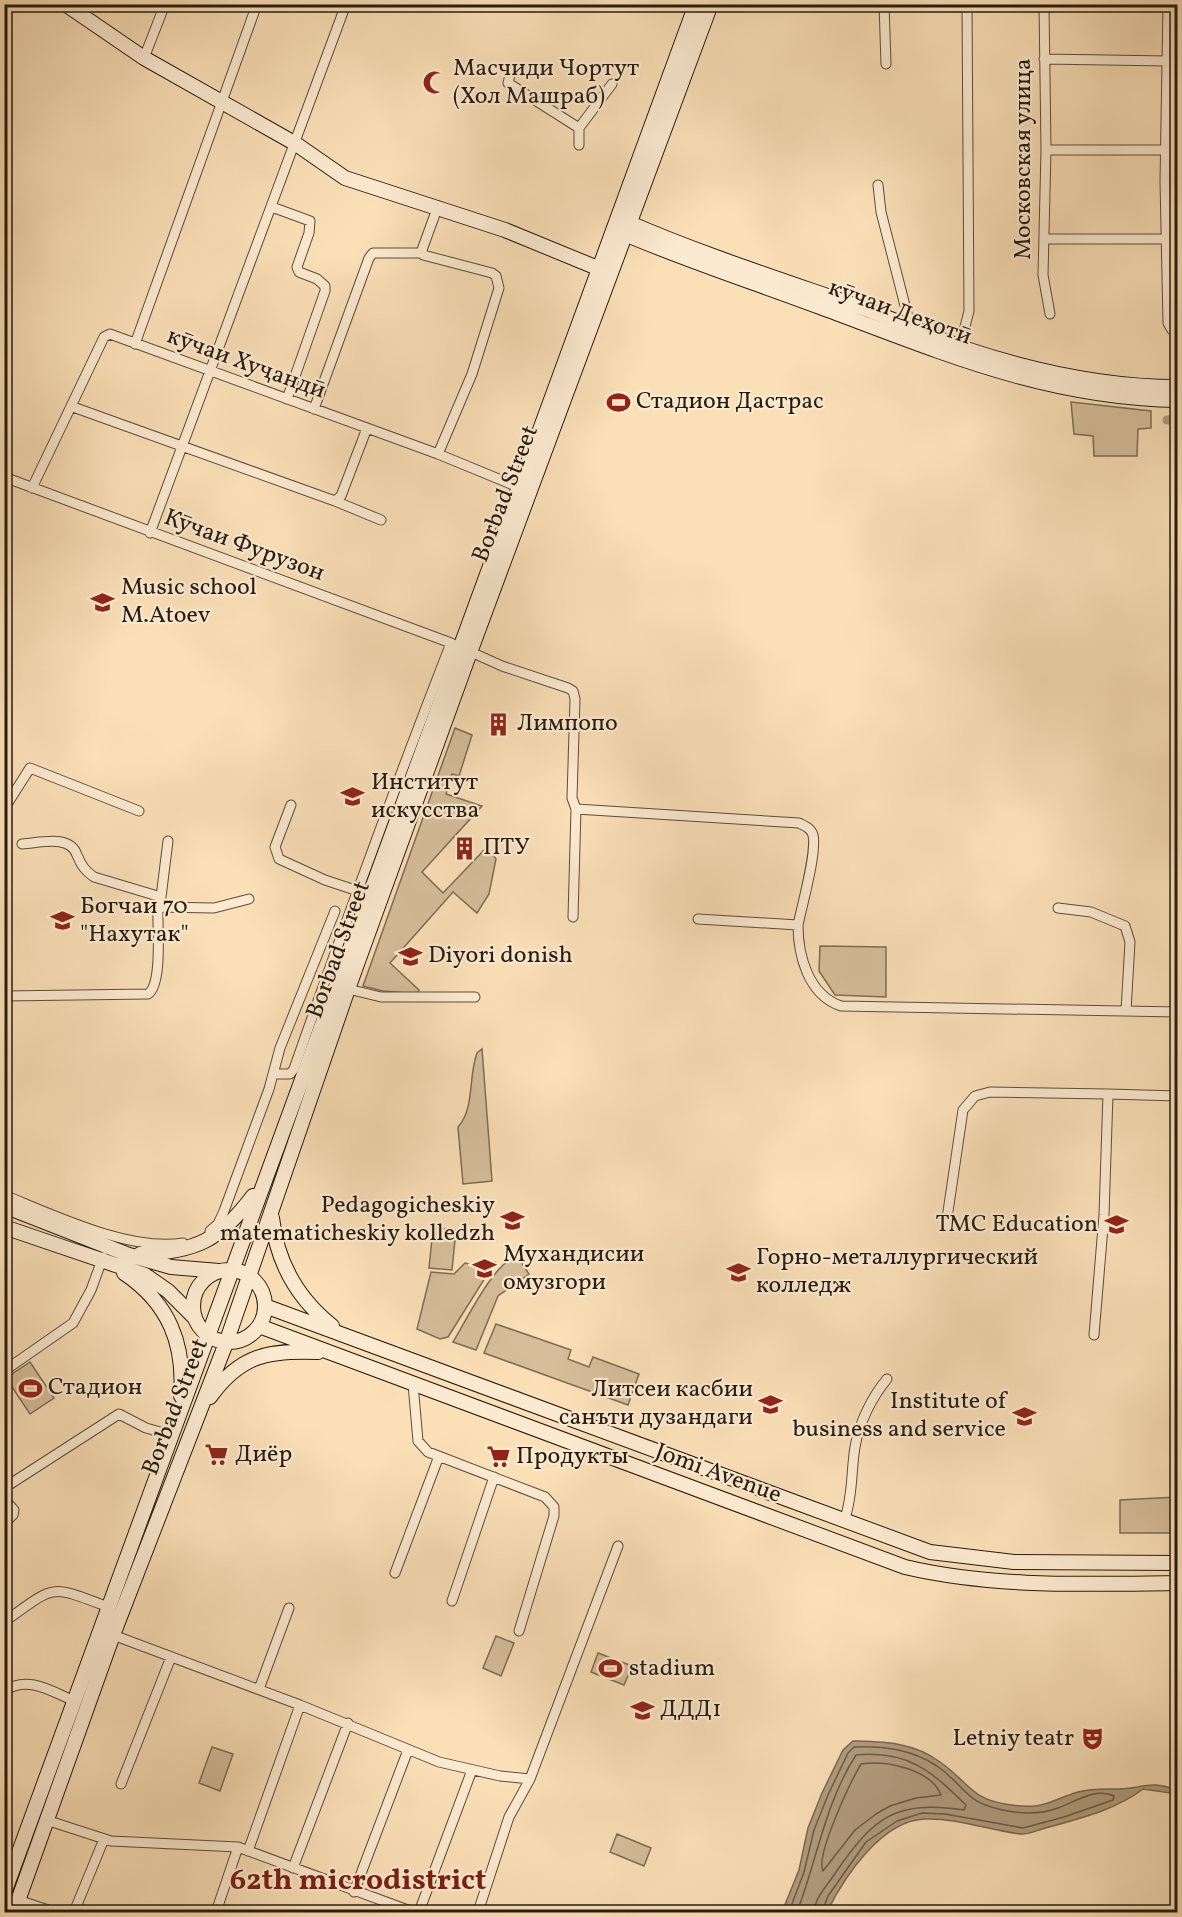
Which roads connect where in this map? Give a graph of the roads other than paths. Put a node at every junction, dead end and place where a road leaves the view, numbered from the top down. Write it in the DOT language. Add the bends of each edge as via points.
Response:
graph roads {
  1 [pos="65,4"];
  2 [pos="165,4"];
  3 [pos="256,4"];
  4 [pos="346,4"];
  5 [pos="696,4"];
  6 [pos="711,4"];
  7 [pos="884,4"];
  8 [pos="967,4"];
  9 [pos="1044,4"];
  10 [pos="1168,4"];
  11 [pos="144,58"];
  12 [pos="1044,59"];
  13 [pos="1168,61"];
  14 [pos="886,64"];
  15 [pos="511,71"];
  16 [pos="612,84"];
  17 [pos="222,102"];
  18 [pos="579,128"];
  19 [pos="296,144"];
  20 [pos="579,145"];
  21 [pos="1047,150"];
  22 [pos="1166,150"];
  23 [pos="878,185"];
  24 [pos="438,206"];
  25 [pos="272,207"];
  26 [pos="623,227"];
  27 [pos="1044,239"];
  28 [pos="1167,239"];
  29 [pos="422,253"];
  30 [pos="600,269"];
  31 [pos="1050,314"];
  32 [pos="910,325"];
  33 [pos="1178,331"];
  34 [pos="135,344"];
  35 [pos="958,352"];
  36 [pos="209,370"];
  37 [pos="1178,387"];
  38 [pos="287,399"];
  39 [pos="1178,400"];
  40 [pos="73,407"];
  41 [pos="314,409"];
  42 [pos="367,428"];
  43 [pos="180,446"];
  44 [pos="438,454"];
  45 [pos="4,477"];
  46 [pos="32,488"];
  47 [pos="526,490"];
  48 [pos="335,501"];
  49 [pos="381,520"];
  50 [pos="150,533"];
  51 [pos="461,647"];
  52 [pos="291,805"];
  53 [pos="4,809"];
  54 [pos="576,809"];
  55 [pos="139,811"];
  56 [pos="168,840"];
  57 [pos="22,844"];
  58 [pos="364,893"];
  59 [pos="161,897"];
  60 [pos="249,899"];
  61 [pos="158,907"];
  62 [pos="1058,908"];
  63 [pos="335,911"];
  64 [pos="573,917"];
  65 [pos="698,919"];
  66 [pos="798,925"];
  67 [pos="348,989"];
  68 [pos="4,996"];
  69 [pos="475,997"];
  70 [pos="1126,1011"];
  71 [pos="1178,1012"];
  72 [pos="274,1074"];
  73 [pos="1108,1094"];
  74 [pos="1178,1096"];
  75 [pos="262,1185"];
  76 [pos="4,1195"];
  77 [pos="4,1206"];
  78 [pos="272,1215"];
  79 [pos="54,1219"];
  80 [pos="946,1225"];
  81 [pos="4,1227"];
  82 [pos="222,1227"];
  83 [pos="107,1246"];
  84 [pos="180,1247"];
  85 [pos="129,1255"];
  86 [pos="107,1263"];
  87 [pos="226,1270"];
  88 [pos="249,1275"];
  89 [pos="265,1306"];
  90 [pos="194,1317"];
  91 [pos="259,1326"];
  92 [pos="338,1332"];
  93 [pos="207,1335"];
  94 [pos="1094,1335"];
  95 [pos="226,1343"];
  96 [pos="332,1352"];
  97 [pos="4,1371"];
  98 [pos="887,1379"];
  99 [pos="413,1384"];
  100 [pos="180,1412"];
  101 [pos="198,1414"];
  102 [pos="171,1435"];
  103 [pos="439,1456"];
  104 [pos="494,1477"];
  105 [pos="742,1484"];
  106 [pos="4,1488"];
  107 [pos="4,1499"];
  108 [pos="733,1504"];
  109 [pos="845,1518"];
  110 [pos="4,1523"];
  111 [pos="618,1546"];
  112 [pos="1178,1563"];
  113 [pos="395,1574"];
  114 [pos="1178,1583"];
  115 [pos="452,1601"];
  116 [pos="108,1607"];
  117 [pos="290,1608"];
  118 [pos="4,1622"];
  119 [pos="519,1631"];
  120 [pos="113,1635"];
  121 [pos="171,1657"];
  122 [pos="259,1689"];
  123 [pos="4,1691"];
  124 [pos="74,1701"];
  125 [pos="300,1705"];
  126 [pos="348,1723"];
  127 [pos="408,1750"];
  128 [pos="472,1770"];
  129 [pos="530,1779"];
  130 [pos="121,1784"];
  131 [pos="46,1820"];
  132 [pos="104,1839"];
  133 [pos="238,1847"];
  134 [pos="248,1851"];
  135 [pos="293,1868"];
  136 [pos="354,1892"];
  137 [pos="4,1893"];
  138 [pos="16,1906"];
  139 [pos="54,1912"];
  140 [pos="74,1912"];
  141 [pos="216,1912"];
  142 [pos="413,1912"];
  143 [pos="419,1912"];
  144 [pos="478,1912"];
  1 -- 11 [label="main road"];
  2 -- 11 [label="street"];
  3 -- 17 [label="street"];
  4 -- 19 [label="street"];
  5 -- 26 [label="main road, Borbad Street"];
  6 -- 26 [label="main road, Borbad Street"];
  7 -- 14 [label="street"];
  8 -- 35 [label="street" via="969,311"];
  9 -- 12 [label="street, Московская улица"];
  10 -- 13 [label="street"];
  11 -- 17 [label="main road"];
  12 -- 13 [label="street"];
  12 -- 21 [label="street, Московская улица"];
  13 -- 22 [label="street"];
  15 -- 18 [label="street" via="508,83"];
  16 -- 18 [label="street"];
  17 -- 19 [label="main road"];
  17 -- 34 [label="street"];
  18 -- 20 [label="street"];
  19 -- 24 [label="main road" via="345,178"];
  19 -- 25 [label="street"];
  21 -- 22 [label="street"];
  21 -- 27 [label="street, Московская улица"];
  22 -- 28 [label="street"];
  23 -- 32 [label="street" via="881,212"];
  24 -- 29 [label="street"];
  24 -- 30 [label="main road"];
  25 -- 36 [label="street"];
  25 -- 38 [label="street" via="310,221 297,267 299,272 325,286"];
  26 -- 30 [label="main road, Borbad Street"];
  26 -- 32 [label="main road, кӯчаи Деҳотӣ"];
  26 -- 35 [label="main road, кӯчаи Деҳотӣ"];
  26 -- 47 [label="main road, Borbad Street"];
  27 -- 28 [label="street"];
  27 -- 31 [label="street, Московская улица" via="1043,275"];
  28 -- 33 [label="street" via="1168,323"];
  29 -- 41 [label="street" via="374,253 369,258"];
  29 -- 44 [label="street" via="492,273 499,288 472,374"];
  30 -- 47 [label="main road, Borbad Street"];
  32 -- 35 [label="main road, кӯчаи Деҳотӣ"];
  34 -- 36 [label="street, кӯчаи Хуҷандӣ"];
  34 -- 40 [label="street, кӯчаи Хуҷандӣ" via="110,334 104,338"];
  35 -- 37 [label="main road, кӯчаи Деҳотӣ" via="1060,375"];
  35 -- 39 [label="main road, кӯчаи Деҳотӣ" via="1016,378 1061,388 1138,399"];
  36 -- 38 [label="street, кӯчаи Хуҷандӣ"];
  36 -- 43 [label="street"];
  38 -- 41 [label="street, кӯчаи Хуҷандӣ"];
  40 -- 43 [label="street"];
  40 -- 46 [label="street, кӯчаи Хуҷандӣ"];
  41 -- 42 [label="street, кӯчаи Хуҷандӣ"];
  42 -- 44 [label="street, кӯчаи Хуҷандӣ"];
  42 -- 48 [label="street" via="341,496"];
  43 -- 48 [label="street"];
  43 -- 50 [label="street"];
  44 -- 47 [label="street, кӯчаи Хуҷандӣ"];
  45 -- 46 [label="street, Кӯчаи Фурузон"];
  46 -- 50 [label="street, Кӯчаи Фурузон"];
  47 -- 51 [label="main road, Borbad Street"];
  48 -- 49 [label="street"];
  50 -- 51 [label="street, Кӯчаи Фурузон"];
  51 -- 54 [label="street, Кӯчаи Фурузон" via="573,691 572,798"];
  51 -- 58 [label="main road, Borbad Street"];
  51 -- 67 [label="main road, Borbad Street"];
  52 -- 58 [label="street" via="276,848 279,859"];
  53 -- 55 [label="street" via="30,768"];
  54 -- 64 [label="street"];
  54 -- 66 [label="street" via="804,826 813,837"];
  56 -- 59 [label="street"];
  57 -- 59 [label="street" via="65,842 72,845 86,872 94,877"];
  58 -- 72 [label="street" via="294,1069 291,1074"];
  58 -- 75 [label="main road, Borbad Street"];
  59 -- 61 [label="street"];
  60 -- 61 [label="street" via="214,908"];
  61 -- 68 [label="street" via="157,977 153,991 148,994"];
  62 -- 70 [label="street" via="1091,912 1125,927 1130,942"];
  63 -- 72 [label="street" via="280,1048"];
  65 -- 66 [label="street"];
  66 -- 70 [label="street" via="802,964 821,994 830,1003 841,1006"];
  67 -- 69 [label="street" via="381,998"];
  67 -- 78 [label="main road, Borbad Street"];
  70 -- 71 [label="street"];
  72 -- 82 [label="street"];
  73 -- 74 [label="street"];
  73 -- 80 [label="street" via="990,1092 975,1096 967,1103 960,1124"];
  73 -- 94 [label="street" via="1104,1215"];
  75 -- 82 [label="main road"];
  75 -- 87 [label="main road, Borbad Street"];
  76 -- 79 [label="street"];
  77 -- 79 [label="main road"];
  78 -- 88 [label="main road, Borbad Street"];
  78 -- 92 [label="main road" via="288,1275 307,1303"];
  79 -- 83 [label="main road"];
  79 -- 84 [label="street" via="126,1240"];
  81 -- 86 [label="main road"];
  82 -- 84 [label="main road"];
  83 -- 85 [label="main road"];
  83 -- 86 [label="street"];
  84 -- 85 [label="main road"];
  85 -- 87 [label="main road" via="171,1267"];
  86 -- 90 [label="main road" via="145,1275"];
  86 -- 97 [label="street" via="73,1323"];
  86 -- 100 [label="main road" via="138,1283 174,1331 182,1359"];
  87 -- 88 [label="main road"];
  87 -- 90 [label="main road" via="200,1284 194,1294"];
  87 -- 93 [label="main road, Borbad Street"];
  88 -- 89 [label="main road" via="261,1289"];
  88 -- 95 [label="main road, Borbad Street"];
  89 -- 91 [label="main road"];
  89 -- 92 [label="main road, Jomi Avenue"];
  90 -- 93 [label="main road"];
  91 -- 95 [label="main road" via="244,1339"];
  91 -- 96 [label="main road, Jomi Avenue"];
  92 -- 105 [label="main road, Jomi Avenue"];
  93 -- 95 [label="main road"];
  93 -- 100 [label="main road, Borbad Street"];
  95 -- 101 [label="main road, Borbad Street"];
  96 -- 99 [label="main road, Jomi Avenue"];
  96 -- 101 [label="main road" via="284,1351 258,1356 219,1384"];
  98 -- 109 [label="street" via="860,1429"];
  99 -- 103 [label="street" via="418,1441 428,1452"];
  99 -- 108 [label="main road, Jomi Avenue"];
  100 -- 102 [label="main road, Borbad Street"];
  101 -- 120 [label="main road, Borbad Street"];
  102 -- 106 [label="street" via="119,1414"];
  102 -- 116 [label="main road, Borbad Street"];
  103 -- 104 [label="street"];
  103 -- 113 [label="street"];
  104 -- 115 [label="street"];
  104 -- 119 [label="street" via="545,1497 554,1507"];
  105 -- 108 [label="main road"];
  105 -- 112 [label="main road, Jomi Avenue" via="930,1552 1014,1562"];
  107 -- 110 [label="street" via="14,1510"];
  108 -- 114 [label="main road, Jomi Avenue" via="879,1559 929,1572 1030,1584"];
  111 -- 129 [label="street"];
  116 -- 118 [label="street" via="54,1590"];
  116 -- 124 [label="main road, Borbad Street"];
  117 -- 122 [label="street"];
  120 -- 121 [label="street"];
  120 -- 131 [label="main road, Borbad Street"];
  121 -- 122 [label="street"];
  121 -- 130 [label="street"];
  122 -- 125 [label="street"];
  123 -- 124 [label="street" via="29,1683"];
  124 -- 137 [label="main road, Borbad Street"];
  125 -- 126 [label="street"];
  125 -- 134 [label="street"];
  126 -- 127 [label="street"];
  126 -- 135 [label="street"];
  127 -- 128 [label="street"];
  127 -- 136 [label="street"];
  128 -- 129 [label="street"];
  128 -- 143 [label="street"];
  129 -- 144 [label="street" via="509,1817"];
  131 -- 132 [label="street"];
  131 -- 138 [label="main road, Borbad Street"];
  132 -- 133 [label="street"];
  132 -- 140 [label="street"];
  133 -- 134 [label="street"];
  133 -- 141 [label="street"];
  134 -- 135 [label="street"];
  135 -- 136 [label="street"];
  136 -- 142 [label="street"];
  138 -- 139 [label="street"];
}
